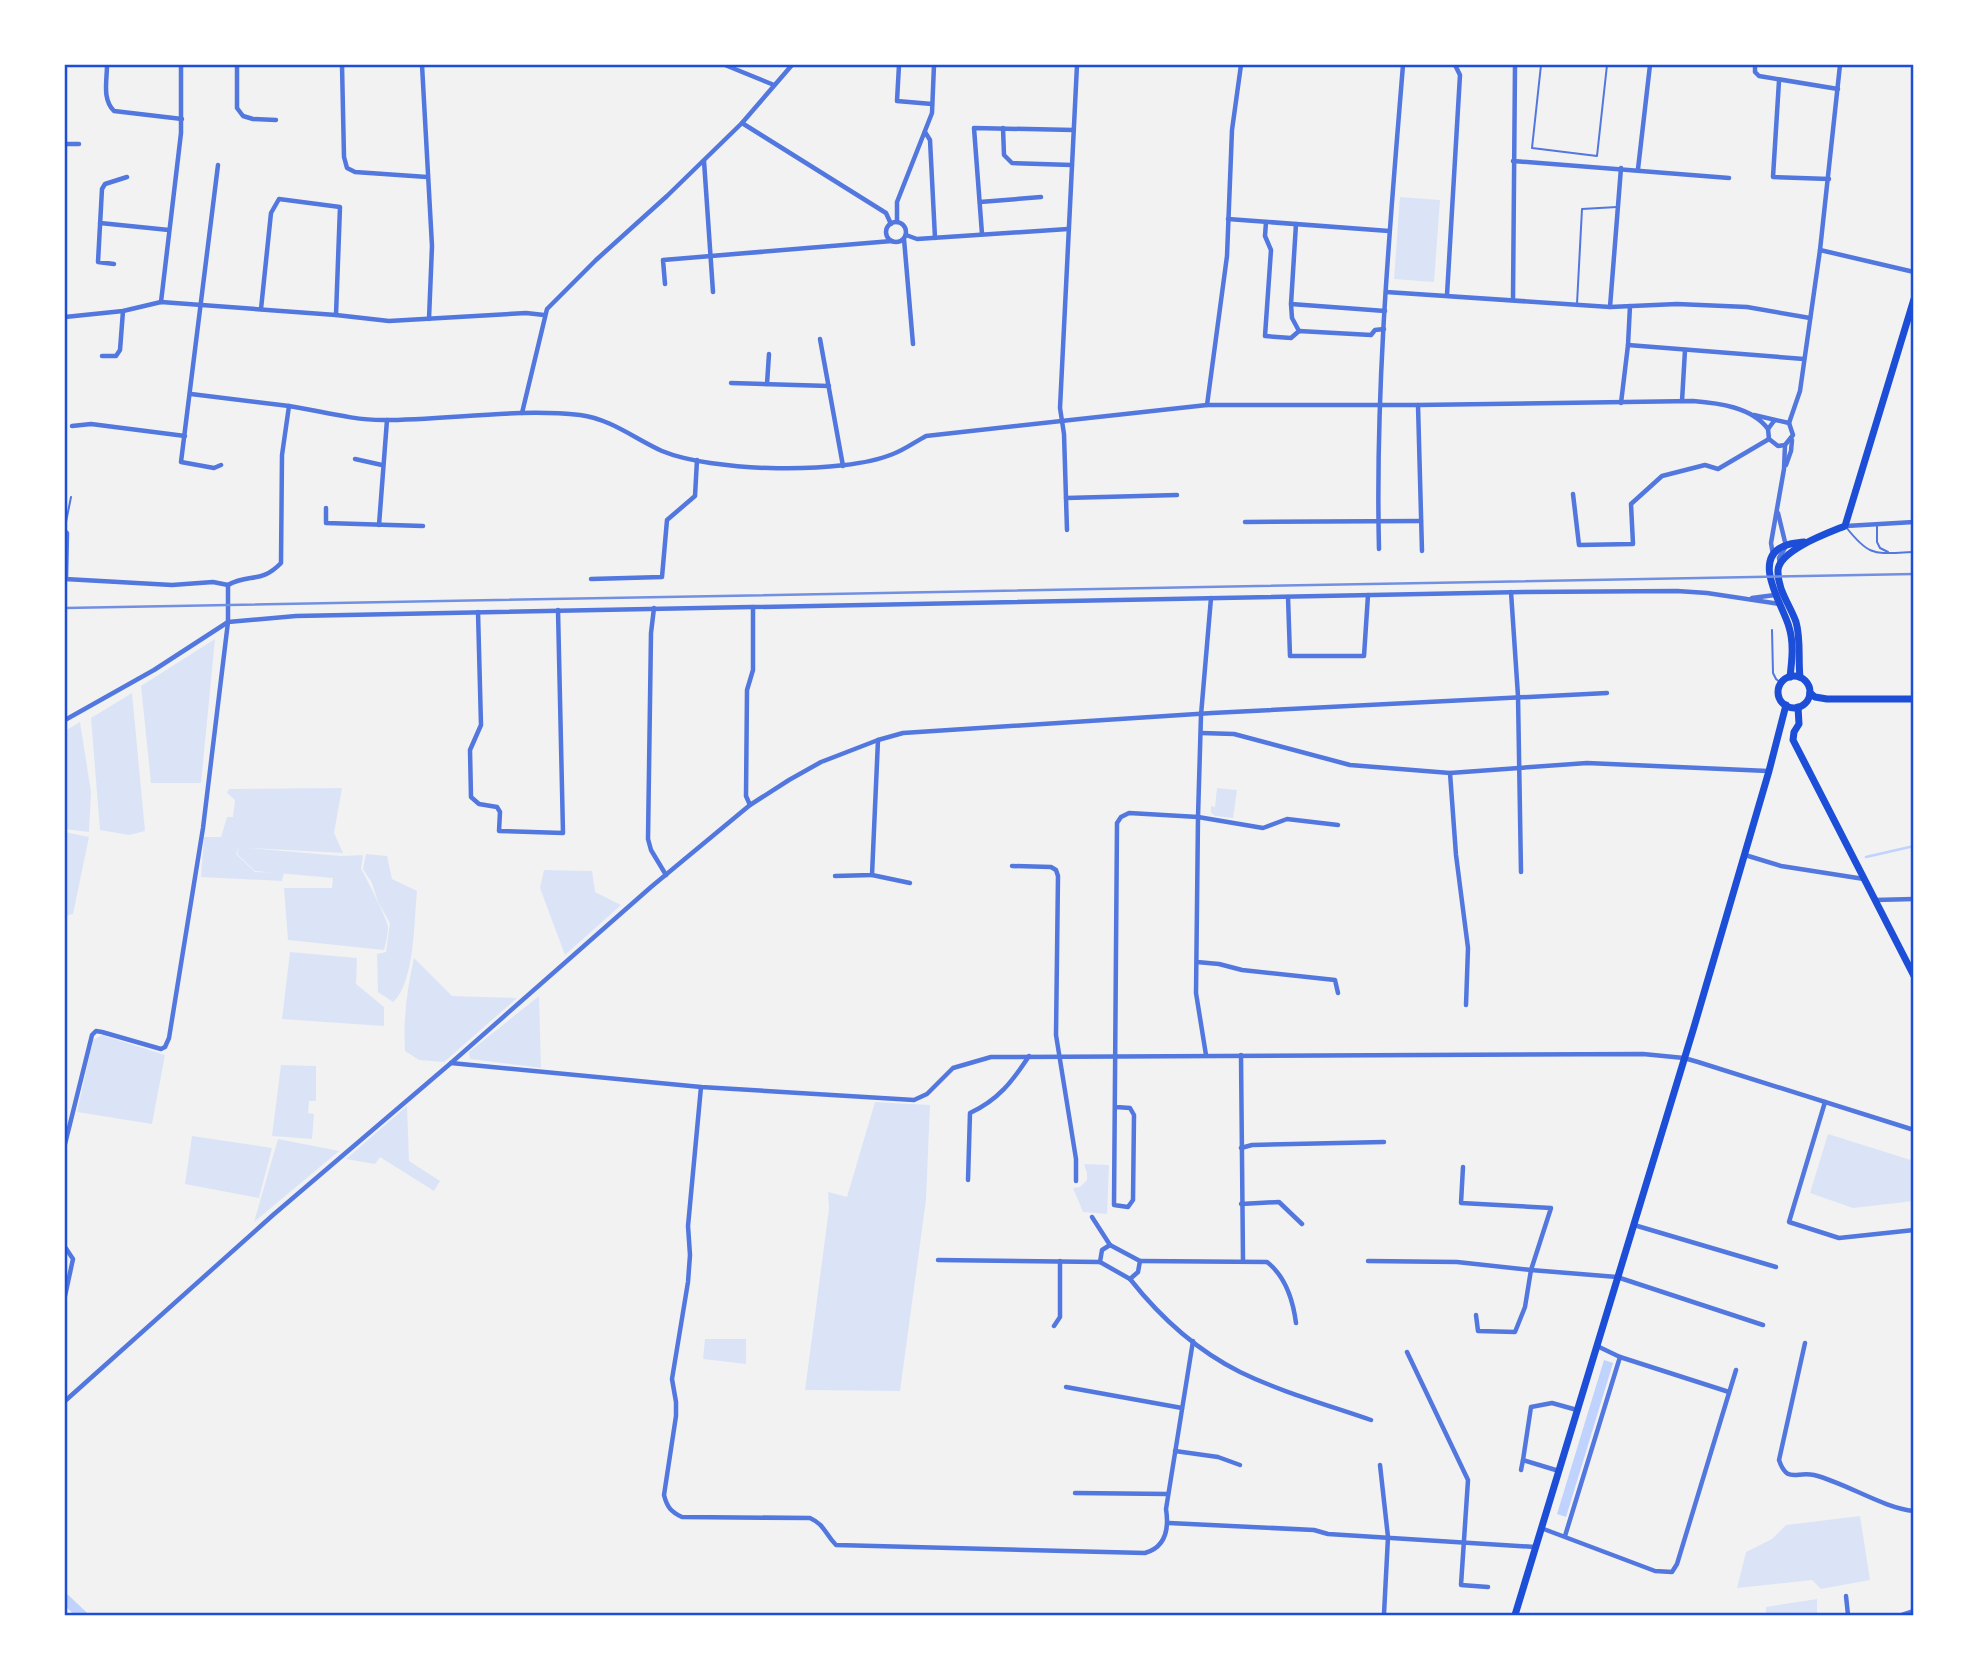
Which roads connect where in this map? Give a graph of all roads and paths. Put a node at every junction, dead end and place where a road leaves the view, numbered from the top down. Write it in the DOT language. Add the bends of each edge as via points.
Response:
graph roads {
  1 [pos="107,65"];
  2 [pos="181,65"];
  3 [pos="237,65"];
  4 [pos="342,65"];
  5 [pos="422,65"];
  6 [pos="725,65"];
  7 [pos="792,65"];
  8 [pos="899,65"];
  9 [pos="934,65"];
  10 [pos="1077,65"];
  11 [pos="1241,65"];
  12 [pos="1403,65"];
  13 [pos="1455,65"];
  14 [pos="1515,65"];
  15 [pos="1541,65"];
  16 [pos="1607,65"];
  17 [pos="1650,65"];
  18 [pos="1755,65"];
  19 [pos="1840,65"];
  20 [pos="1779,81"];
  21 [pos="774,85"];
  22 [pos="1838,89"];
  23 [pos="932,104"];
  24 [pos="182,119"];
  25 [pos="276,120"];
  26 [pos="742,123"];
  27 [pos="1003,128"];
  28 [pos="1074,130"];
  29 [pos="925,132"];
  30 [pos="65,144"];
  31 [pos="79,144"];
  32 [pos="704,160"];
  33 [pos="1513,161"];
  34 [pos="218,165"];
  35 [pos="1072,166"];
  36 [pos="1621,168"];
  37 [pos="1638,170"];
  38 [pos="127,177"];
  39 [pos="427,177"];
  40 [pos="1729,178"];
  41 [pos="1829,179"];
  42 [pos="1041,197"];
  43 [pos="980,202"];
  44 [pos="1618,207"];
  45 [pos="1228,219"];
  46 [pos="1266,222"];
  47 [pos="100,223"];
  48 [pos="894,223"];
  49 [pos="1296,224"];
  50 [pos="1069,229"];
  51 [pos="170,230"];
  52 [pos="1389,231"];
  53 [pos="982,234"];
  54 [pos="905,237"];
  55 [pos="935,238"];
  56 [pos="892,241"];
  57 [pos="1820,250"];
  58 [pos="710,255"];
  59 [pos="114,264"];
  60 [pos="1914,272"];
  61 [pos="665,284"];
  62 [pos="713,292"];
  63 [pos="1386,292"];
  64 [pos="1447,295"];
  65 [pos="1513,299"];
  66 [pos="1914,299"];
  67 [pos="161,302"];
  68 [pos="1292,304"];
  69 [pos="200,305"];
  70 [pos="1577,305"];
  71 [pos="1630,306"];
  72 [pos="1610,307"];
  73 [pos="261,309"];
  74 [pos="123,311"];
  75 [pos="1385,311"];
  76 [pos="336,315"];
  77 [pos="544,315"];
  78 [pos="65,317"];
  79 [pos="1810,318"];
  80 [pos="429,319"];
  81 [pos="1384,329"];
  82 [pos="1299,331"];
  83 [pos="820,339"];
  84 [pos="913,344"];
  85 [pos="1628,345"];
  86 [pos="1685,349"];
  87 [pos="769,354"];
  88 [pos="102,356"];
  89 [pos="1804,359"];
  90 [pos="732,383"];
  91 [pos="767,384"];
  92 [pos="829,386"];
  93 [pos="191,394"];
  94 [pos="1682,401"];
  95 [pos="1621,403"];
  96 [pos="1207,405"];
  97 [pos="1381,405"];
  98 [pos="1418,405"];
  99 [pos="289,406"];
  100 [pos="522,413"];
  101 [pos="1751,414"];
  102 [pos="387,420"];
  103 [pos="1060,420"];
  104 [pos="1774,421"];
  105 [pos="1789,423"];
  106 [pos="72,426"];
  107 [pos="1768,429"];
  108 [pos="185,436"];
  109 [pos="1769,439"];
  110 [pos="1792,440"];
  111 [pos="1785,445"];
  112 [pos="355,459"];
  113 [pos="697,460"];
  114 [pos="221,465"];
  115 [pos="382,465"];
  116 [pos="843,466"];
  117 [pos="1784,469"];
  118 [pos="1573,494"];
  119 [pos="1177,495"];
  120 [pos="71,497"];
  121 [pos="1066,498"];
  122 [pos="326,508"];
  123 [pos="1778,509"];
  124 [pos="1378,521"];
  125 [pos="1422,521"];
  126 [pos="1245,522"];
  127 [pos="1914,522"];
  128 [pos="1877,524"];
  129 [pos="379,525"];
  130 [pos="423,526"];
  131 [pos="1845,526"];
  132 [pos="65,529"];
  133 [pos="1067,530"];
  134 [pos="1809,541"];
  135 [pos="1786,545"];
  136 [pos="1379,548"];
  137 [pos="1422,551"];
  138 [pos="1889,552"];
  139 [pos="1914,552"];
  140 [pos="1774,556"];
  141 [pos="1780,565"];
  142 [pos="65,579"];
  143 [pos="591,579"];
  144 [pos="228,585"];
  145 [pos="1511,592"];
  146 [pos="1368,595"];
  147 [pos="1776,595"];
  148 [pos="1288,597"];
  149 [pos="1211,598"];
  150 [pos="1748,599"];
  151 [pos="1783,602"];
  152 [pos="753,607"];
  153 [pos="654,608"];
  154 [pos="558,610"];
  155 [pos="478,612"];
  156 [pos="228,622"];
  157 [pos="1772,630"];
  158 [pos="1790,677"];
  159 [pos="1800,677"];
  160 [pos="1781,683"];
  161 [pos="1606,693"];
  162 [pos="1810,693"];
  163 [pos="1518,696"];
  164 [pos="1914,699"];
  165 [pos="1786,705"];
  166 [pos="1798,707"];
  167 [pos="1201,715"];
  168 [pos="65,720"];
  169 [pos="1201,733"];
  170 [pos="878,740"];
  171 [pos="1520,768"];
  172 [pos="1769,771"];
  173 [pos="1450,773"];
  174 [pos="750,805"];
  175 [pos="1198,817"];
  176 [pos="1338,825"];
  177 [pos="1745,855"];
  178 [pos="1013,866"];
  179 [pos="1521,872"];
  180 [pos="666,875"];
  181 [pos="872,875"];
  182 [pos="835,876"];
  183 [pos="1864,879"];
  184 [pos="910,883"];
  185 [pos="1914,899"];
  186 [pos="1874,900"];
  187 [pos="1197,962"];
  188 [pos="1914,976"];
  189 [pos="1338,993"];
  190 [pos="1466,1005"];
  191 [pos="1206,1055"];
  192 [pos="1241,1055"];
  193 [pos="1029,1056"];
  194 [pos="1059,1056"];
  195 [pos="1117,1056"];
  196 [pos="1684,1058"];
  197 [pos="451,1063"];
  198 [pos="701,1087"];
  199 [pos="1825,1102"];
  200 [pos="1116,1107"];
  201 [pos="1914,1130"];
  202 [pos="1384,1142"];
  203 [pos="65,1144"];
  204 [pos="1241,1148"];
  205 [pos="1463,1167"];
  206 [pos="968,1180"];
  207 [pos="1076,1181"];
  208 [pos="1241,1204"];
  209 [pos="1092,1217"];
  210 [pos="1302,1224"];
  211 [pos="1633,1224"];
  212 [pos="1914,1230"];
  213 [pos="1110,1245"];
  214 [pos="65,1247"];
  215 [pos="937,1260"];
  216 [pos="1059,1261"];
  217 [pos="1140,1261"];
  218 [pos="1243,1261"];
  219 [pos="1368,1261"];
  220 [pos="1100,1262"];
  221 [pos="1776,1267"];
  222 [pos="1531,1270"];
  223 [pos="1617,1277"];
  224 [pos="1130,1279"];
  225 [pos="65,1296"];
  226 [pos="1476,1315"];
  227 [pos="1296,1322"];
  228 [pos="1763,1325"];
  229 [pos="1054,1326"];
  230 [pos="1192,1341"];
  231 [pos="1805,1343"];
  232 [pos="1597,1345"];
  233 [pos="1407,1352"];
  234 [pos="1620,1357"];
  235 [pos="1736,1370"];
  236 [pos="1066,1387"];
  237 [pos="1729,1392"];
  238 [pos="65,1400"];
  239 [pos="1182,1408"];
  240 [pos="1577,1410"];
  241 [pos="1371,1420"];
  242 [pos="1175,1451"];
  243 [pos="1523,1460"];
  244 [pos="1240,1465"];
  245 [pos="1380,1465"];
  246 [pos="1521,1470"];
  247 [pos="1559,1471"];
  248 [pos="1075,1493"];
  249 [pos="1168,1494"];
  250 [pos="1914,1511"];
  251 [pos="1168,1523"];
  252 [pos="1541,1528"];
  253 [pos="1565,1536"];
  254 [pos="1388,1537"];
  255 [pos="1464,1541"];
  256 [pos="1535,1547"];
  257 [pos="1488,1587"];
  258 [pos="1846,1596"];
  259 [pos="1914,1611"];
  260 [pos="1384,1614"];
  261 [pos="1515,1615"];
  262 [pos="1848,1615"];
  263 [pos="1902,1615"];
  1 -- 24 [label="street" via="106,96 114,111"];
  2 -- 24 [label="street"];
  3 -- 25 [label="street" via="237,108 253,120"];
  4 -- 39 [label="street" via="347,168"];
  5 -- 39 [label="street"];
  6 -- 21 [label="street"];
  7 -- 21 [label="street"];
  8 -- 23 [label="street" via="897,101"];
  9 -- 23 [label="street"];
  10 -- 28 [label="street"];
  11 -- 45 [label="street" via="1232,130"];
  12 -- 52 [label="street"];
  13 -- 64 [label="street" via="1460,75"];
  14 -- 33 [label="street"];
  15 -- 16 [label="lane" via="1532,148 1597,156"];
  17 -- 37 [label="street"];
  18 -- 20 [label="street" via="1759,76"];
  19 -- 22 [label="street"];
  20 -- 22 [label="street"];
  20 -- 41 [label="street" via="1773,177"];
  21 -- 26 [label="street"];
  22 -- 41 [label="street"];
  23 -- 29 [label="street"];
  24 -- 51 [label="street"];
  26 -- 32 [label="street"];
  26 -- 48 [label="street" via="886,213"];
  27 -- 28 [label="street"];
  27 -- 35 [label="street" via="1004,155 1012,163"];
  27 -- 43 [label="street" via="974,128"];
  28 -- 35 [label="street"];
  29 -- 48 [label="street" via="897,202"];
  29 -- 55 [label="street" via="930,141"];
  30 -- 31 [label="street"];
  32 -- 58 [label="street"];
  32 -- 77 [label="street"];
  33 -- 36 [label="street"];
  33 -- 65 [label="street"];
  34 -- 69 [label="street"];
  35 -- 50 [label="street"];
  36 -- 37 [label="street"];
  36 -- 44 [label="street"];
  37 -- 40 [label="street"];
  38 -- 47 [label="street" via="102,189"];
  39 -- 80 [label="street" via="432,246"];
  41 -- 57 [label="street"];
  42 -- 43 [label="street"];
  43 -- 53 [label="street"];
  44 -- 70 [label="lane" via="1582,209"];
  44 -- 72 [label="street"];
  45 -- 46 [label="street"];
  45 -- 96 [label="street"];
  46 -- 49 [label="street"];
  46 -- 82 [label="street" via="1270,250 1265,336 1290,338"];
  47 -- 51 [label="street"];
  47 -- 59 [label="street" via="97,262"];
  48 -- 54 [label="street" via="904,225"];
  48 -- 56 [label="street" via="886,233"];
  49 -- 52 [label="street"];
  49 -- 68 [label="street"];
  50 -- 53 [label="street"];
  50 -- 103 [label="street"];
  51 -- 67 [label="street"];
  52 -- 63 [label="street"];
  53 -- 55 [label="street"];
  54 -- 55 [label="street"];
  54 -- 56 [label="street"];
  54 -- 84 [label="street"];
  56 -- 58 [label="street"];
  57 -- 60 [label="street"];
  57 -- 79 [label="street"];
  58 -- 61 [label="street" via="663,260"];
  58 -- 62 [label="street"];
  63 -- 64 [label="street"];
  63 -- 75 [label="street"];
  64 -- 65 [label="street"];
  65 -- 70 [label="street"];
  66 -- 131 [label="main road"];
  67 -- 69 [label="street"];
  67 -- 74 [label="street"];
  68 -- 75 [label="street"];
  68 -- 82 [label="street" via="1292,318"];
  69 -- 73 [label="street"];
  69 -- 93 [label="street"];
  70 -- 72 [label="street"];
  71 -- 72 [label="street"];
  71 -- 79 [label="street" via="1747,307"];
  71 -- 85 [label="street"];
  73 -- 76 [label="street"];
  73 -- 76 [label="street" via="271,213 279,199 340,207"];
  74 -- 78 [label="street"];
  74 -- 88 [label="street" via="120,351 116,356"];
  75 -- 81 [label="street"];
  76 -- 80 [label="street" via="389,321"];
  77 -- 80 [label="street"];
  77 -- 100 [label="street"];
  79 -- 89 [label="street"];
  81 -- 82 [label="street" via="1371,335"];
  81 -- 97 [label="street"];
  83 -- 92 [label="street"];
  85 -- 86 [label="street"];
  85 -- 95 [label="street"];
  86 -- 89 [label="street"];
  86 -- 94 [label="street"];
  87 -- 91 [label="street"];
  89 -- 105 [label="street"];
  90 -- 91 [label="street"];
  91 -- 92 [label="street"];
  92 -- 116 [label="street"];
  93 -- 99 [label="street"];
  93 -- 108 [label="street"];
  94 -- 95 [label="street"];
  94 -- 101 [label="street" via="1717,403"];
  95 -- 98 [label="street"];
  96 -- 97 [label="street"];
  96 -- 103 [label="street"];
  97 -- 98 [label="street"];
  97 -- 124 [label="street"];
  98 -- 125 [label="street"];
  99 -- 102 [label="street"];
  99 -- 144 [label="street" via="282,455 281,563 271,574"];
  100 -- 102 [label="street"];
  100 -- 113 [label="street" via="582,415 613,424 663,451"];
  101 -- 104 [label="street"];
  101 -- 107 [label="street"];
  102 -- 115 [label="street"];
  103 -- 116 [label="street" via="926,436 892,455"];
  103 -- 121 [label="street"];
  104 -- 105 [label="street"];
  104 -- 107 [label="street"];
  105 -- 110 [label="street"];
  106 -- 108 [label="street" via="91,424"];
  107 -- 109 [label="street"];
  108 -- 114 [label="street" via="181,462 214,468"];
  109 -- 111 [label="street"];
  109 -- 118 [label="street" via="1718,469 1705,465 1662,477 1631,504 1633,544 1579,545"];
  110 -- 111 [label="street"];
  110 -- 117 [label="street"];
  111 -- 117 [label="street"];
  112 -- 115 [label="street"];
  113 -- 116 [label="street" via="761,468"];
  113 -- 143 [label="street" via="695,496 667,520 662,577"];
  115 -- 129 [label="street"];
  117 -- 123 [label="street"];
  119 -- 121 [label="street"];
  120 -- 132 [label="lane"];
  121 -- 133 [label="street"];
  122 -- 129 [label="street" via="326,523"];
  123 -- 135 [label="street"];
  123 -- 140 [label="street" via="1771,543"];
  124 -- 125 [label="street"];
  124 -- 126 [label="street"];
  124 -- 136 [label="street"];
  125 -- 137 [label="street"];
  127 -- 128 [label="street"];
  128 -- 131 [label="street"];
  128 -- 138 [label="lane" via="1877,542"];
  129 -- 130 [label="street"];
  131 -- 134 [label="main road"];
  131 -- 138 [label="lane" via="1870,552"];
  132 -- 142 [label="street"];
  134 -- 135 [label="main road"];
  134 -- 141 [label="main road"];
  135 -- 140 [label="main road"];
  135 -- 141 [label="street"];
  138 -- 139 [label="lane"];
  140 -- 147 [label="main road" via="1769,574"];
  141 -- 151 [label="main road"];
  142 -- 144 [label="street"];
  144 -- 156 [label="street"];
  145 -- 146 [label="street"];
  145 -- 150 [label="street" via="1677,592"];
  145 -- 163 [label="street"];
  146 -- 148 [label="street"];
  146 -- 148 [label="street" via="1364,656 1290,656"];
  147 -- 150 [label="street"];
  147 -- 151 [label="main road"];
  148 -- 149 [label="street"];
  149 -- 152 [label="street"];
  149 -- 167 [label="street"];
  150 -- 151 [label="street"];
  151 -- 158 [label="main road" via="1792,642"];
  151 -- 159 [label="main road" via="1796,624"];
  152 -- 153 [label="street"];
  152 -- 174 [label="street" via="753,670 747,690 746,796"];
  153 -- 154 [label="street"];
  153 -- 180 [label="street" via="648,839"];
  154 -- 155 [label="street"];
  154 -- 155 [label="street" via="563,832 499,831 497,807 480,804 471,796 470,750 481,725"];
  155 -- 156 [label="street"];
  156 -- 168 [label="street"];
  156 -- 203 [label="street" via="203,828 169,1038 161,1049 102,1032 92,1035"];
  157 -- 160 [label="lane" via="1773,674"];
  158 -- 159 [label="main road"];
  158 -- 160 [label="main road"];
  159 -- 162 [label="main road"];
  160 -- 165 [label="main road" via="1780,698"];
  161 -- 163 [label="street"];
  162 -- 164 [label="main road" via="1827,699"];
  162 -- 166 [label="main road"];
  163 -- 167 [label="street"];
  163 -- 171 [label="street"];
  165 -- 166 [label="main road"];
  165 -- 172 [label="main road"];
  166 -- 183 [label="main road" via="1800,724 1793,740"];
  167 -- 169 [label="street"];
  167 -- 170 [label="street" via="903,733"];
  169 -- 173 [label="street" via="1234,734 1350,765"];
  169 -- 175 [label="street"];
  170 -- 174 [label="street" via="821,762"];
  170 -- 181 [label="street"];
  171 -- 172 [label="street" via="1587,763"];
  171 -- 173 [label="street"];
  171 -- 179 [label="street"];
  172 -- 177 [label="main road"];
  173 -- 190 [label="street" via="1468,948"];
  174 -- 180 [label="street"];
  175 -- 176 [label="street" via="1263,828 1287,819"];
  175 -- 187 [label="street"];
  175 -- 195 [label="street" via="1129,813 1117,823"];
  177 -- 183 [label="street" via="1780,866"];
  177 -- 196 [label="main road"];
  178 -- 194 [label="street" via="1051,867 1058,876"];
  180 -- 197 [label="street"];
  181 -- 182 [label="street"];
  181 -- 184 [label="street"];
  183 -- 186 [label="main road"];
  185 -- 186 [label="street"];
  186 -- 188 [label="main road"];
  187 -- 189 [label="street" via="1335,980"];
  187 -- 191 [label="street" via="1196,993"];
  191 -- 192 [label="street"];
  191 -- 195 [label="street"];
  192 -- 196 [label="street" via="1643,1054"];
  192 -- 204 [label="street"];
  193 -- 194 [label="street"];
  193 -- 198 [label="street" via="991,1057 954,1068 914,1100"];
  193 -- 206 [label="street" via="989,1104 970,1113"];
  194 -- 195 [label="street"];
  194 -- 207 [label="street"];
  195 -- 200 [label="street"];
  196 -- 199 [label="street"];
  196 -- 211 [label="main road"];
  197 -- 198 [label="street"];
  197 -- 238 [label="street"];
  198 -- 251 [label="street" via="688,1226 688,1282 672,1379 677,1402 665,1479 667,1506 682,1517 810,1518 821,1523 836,1545 1145,1553 1159,1546"];
  199 -- 201 [label="street"];
  199 -- 212 [label="street" via="1789,1222 1839,1238"];
  200 -- 200 [label="street" via="1114,1205 1128,1206 1133,1200 1134,1115 1130,1108"];
  202 -- 204 [label="street"];
  204 -- 208 [label="street"];
  205 -- 222 [label="street" via="1461,1203 1551,1208"];
  208 -- 210 [label="street" via="1279,1202"];
  208 -- 218 [label="street"];
  209 -- 213 [label="street"];
  211 -- 221 [label="street"];
  211 -- 223 [label="main road"];
  213 -- 217 [label="street"];
  213 -- 220 [label="street" via="1102,1250"];
  214 -- 225 [label="street" via="73,1259"];
  215 -- 216 [label="street"];
  216 -- 220 [label="street"];
  216 -- 229 [label="street" via="1060,1317"];
  217 -- 218 [label="street"];
  217 -- 224 [label="street" via="1138,1272"];
  218 -- 227 [label="street" via="1266,1262 1277,1269 1294,1303"];
  219 -- 222 [label="street" via="1457,1262"];
  220 -- 224 [label="street"];
  222 -- 223 [label="street"];
  222 -- 226 [label="street" via="1515,1332 1478,1331"];
  223 -- 228 [label="street"];
  223 -- 232 [label="main road"];
  224 -- 230 [label="street" via="1150,1304"];
  230 -- 239 [label="street"];
  230 -- 241 [label="street" via="1240,1371"];
  231 -- 250 [label="street" via="1779,1460 1782,1471 1812,1474"];
  232 -- 234 [label="street"];
  232 -- 240 [label="main road"];
  233 -- 255 [label="street" via="1468,1480"];
  234 -- 237 [label="street"];
  234 -- 253 [label="street"];
  235 -- 237 [label="street"];
  236 -- 239 [label="street"];
  237 -- 253 [label="street" via="1672,1572 1656,1571"];
  239 -- 242 [label="street"];
  240 -- 243 [label="street" via="1552,1403 1531,1407"];
  240 -- 247 [label="main road"];
  242 -- 244 [label="street"];
  242 -- 249 [label="street"];
  243 -- 246 [label="street"];
  243 -- 247 [label="street"];
  245 -- 254 [label="street"];
  247 -- 252 [label="main road"];
  248 -- 249 [label="street"];
  249 -- 251 [label="street"];
  251 -- 254 [label="street"];
  252 -- 253 [label="street"];
  252 -- 256 [label="main road"];
  254 -- 255 [label="street"];
  254 -- 260 [label="street"];
  255 -- 256 [label="street"];
  255 -- 257 [label="street" via="1461,1585"];
  256 -- 261 [label="main road"];
  258 -- 262 [label="street"];
  259 -- 263 [label="street"];
}
